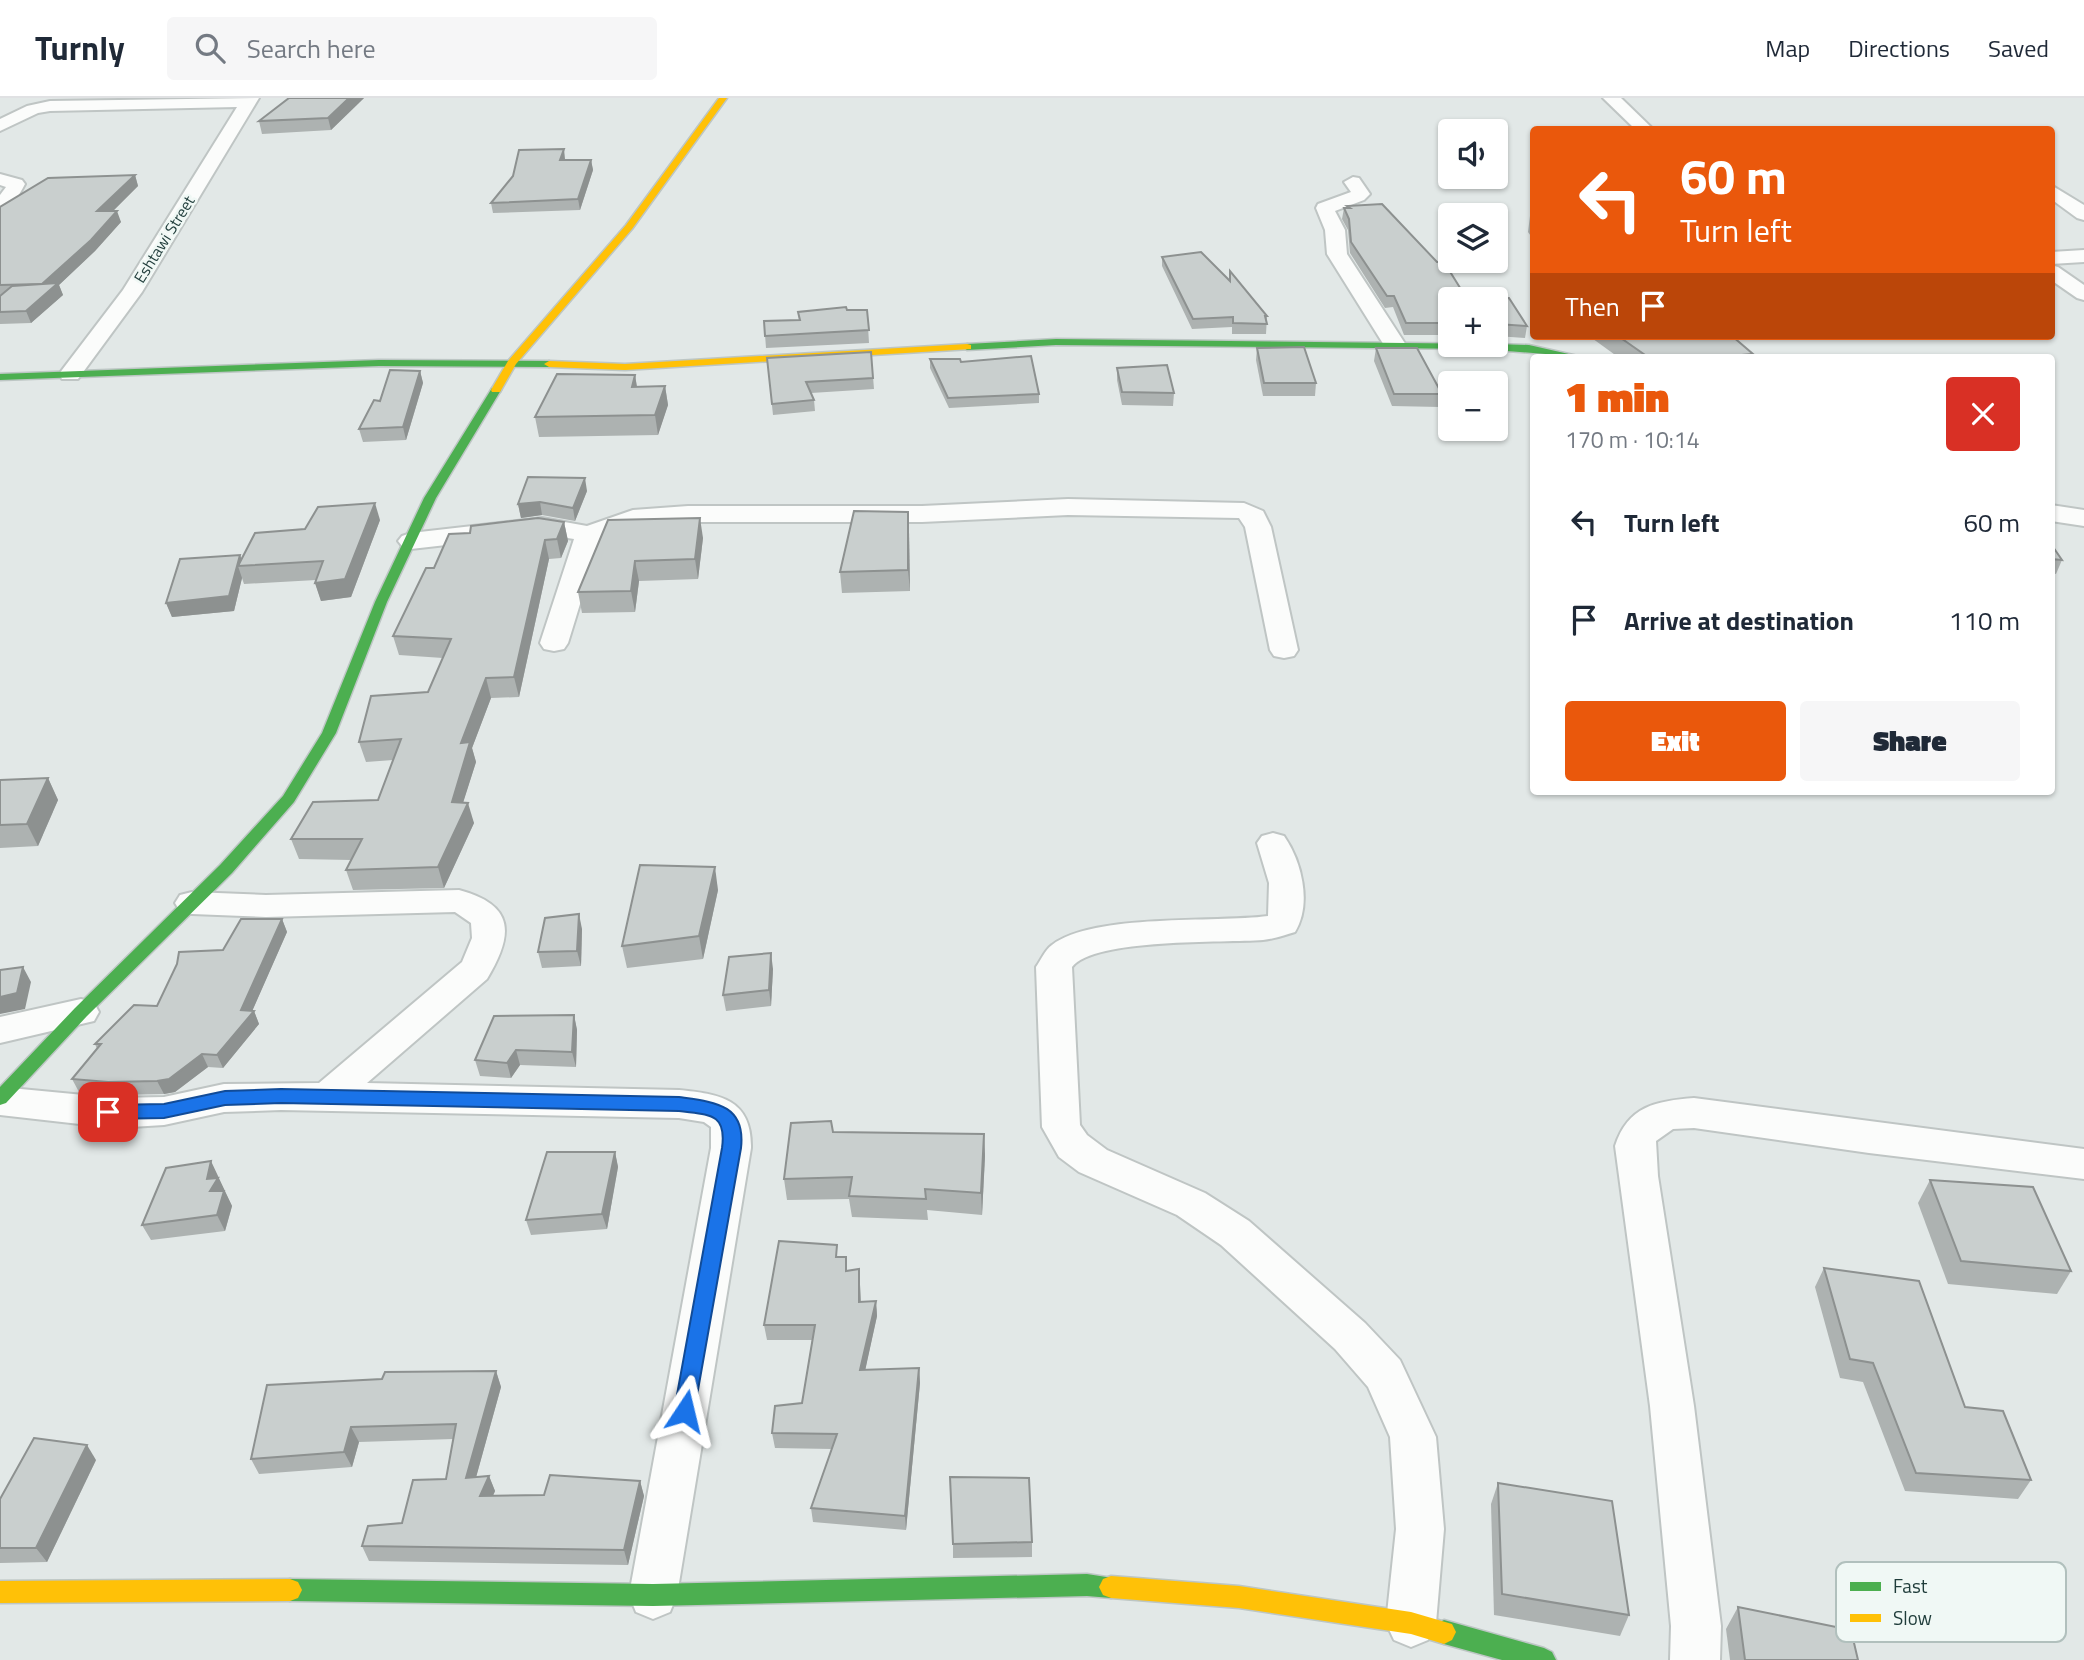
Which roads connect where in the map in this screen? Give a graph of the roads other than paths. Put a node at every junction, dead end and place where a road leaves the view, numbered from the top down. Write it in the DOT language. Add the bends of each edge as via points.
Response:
graph roads {
  1 [pos="723,98"];
  2 [pos="1611,98"];
  3 [pos="250,100"];
  4 [pos="0,126"];
  5 [pos="1642,126"];
  6 [pos="0,179"];
  7 [pos="1353,183"];
  8 [pos="2055,193"];
  9 [pos="0,205"];
  10 [pos="2084,214"];
  11 [pos="2084,256"];
  12 [pos="2055,258"];
  13 [pos="2055,274"];
  14 [pos="2084,294"];
  15 [pos="1395,345"];
  16 [pos="1561,354"];
  17 [pos="512,363"];
  18 [pos="70,374"];
  19 [pos="0,377"];
  20 [pos="2055,514"];
  21 [pos="2084,518"];
  22 [pos="589,534"];
  23 [pos="411,541"];
  24 [pos="554,643"];
  25 [pos="1284,650"];
  26 [pos="1273,843"];
  27 [pos="192,903"];
  28 [pos="80,1012"];
  29 [pos="0,1030"];
  30 [pos="327,1097"];
  31 [pos="0,1099"];
  32 [pos="2084,1164"];
  33 [pos="0,1592"];
  34 [pos="653,1595"];
  35 [pos="1411,1623"];
  36 [pos="1544,1660"];
  37 [pos="1695,1660"];
  1 -- 17 [label="street" via="629,227"];
  2 -- 5 [label="street"];
  3 -- 4 [label="street" via="50,106 33,109"];
  3 -- 18 [label="street, Eshtawi Street" via="132,292"];
  6 -- 9 [label="street" via="16,184"];
  7 -- 15 [label="street" via="1361,194 1325,208 1335,230 1337,254"];
  8 -- 10 [label="street"];
  11 -- 12 [label="street"];
  13 -- 14 [label="street"];
  15 -- 16 [label="street" via="1529,348"];
  15 -- 17 [label="street" via="1056,342 679,366"];
  17 -- 18 [label="street"];
  17 -- 23 [label="street" via="430,498"];
  18 -- 19 [label="street"];
  20 -- 21 [label="street"];
  22 -- 23 [label="street" via="542,526"];
  22 -- 24 [label="street"];
  22 -- 25 [label="street" via="633,518 688,514 922,514 1068,507 1244,511 1254,516 1258,527"];
  23 -- 27 [label="street" via="312,765 289,799"];
  26 -- 35 [label="street" via="1288,887 1289,909 1283,924 1108,939 1063,954 1054,967 1061,1127 1073,1146 1093,1161 1191,1204 1235,1233 1350,1336 1384,1374 1413,1437 1420,1529"];
  27 -- 28 [label="street"];
  27 -- 30 [label="street" via="266,906 459,901 477,907 490,936 489,948 475,970"];
  28 -- 29 [label="street"];
  28 -- 31 [label="street"];
  30 -- 31 [label="street" via="225,1098 164,1111 115,1113"];
  30 -- 34 [label="street" via="679,1104 725,1116 734,1131 732,1148"];
  32 -- 37 [label="street" via="1694,1113 1664,1115 1639,1133 1634,1146 1672,1406 1696,1626"];
  33 -- 34 [label="street" via="330,1590"];
  34 -- 35 [label="street" via="1087,1585 1239,1597"];
  35 -- 36 [label="street"];
}
